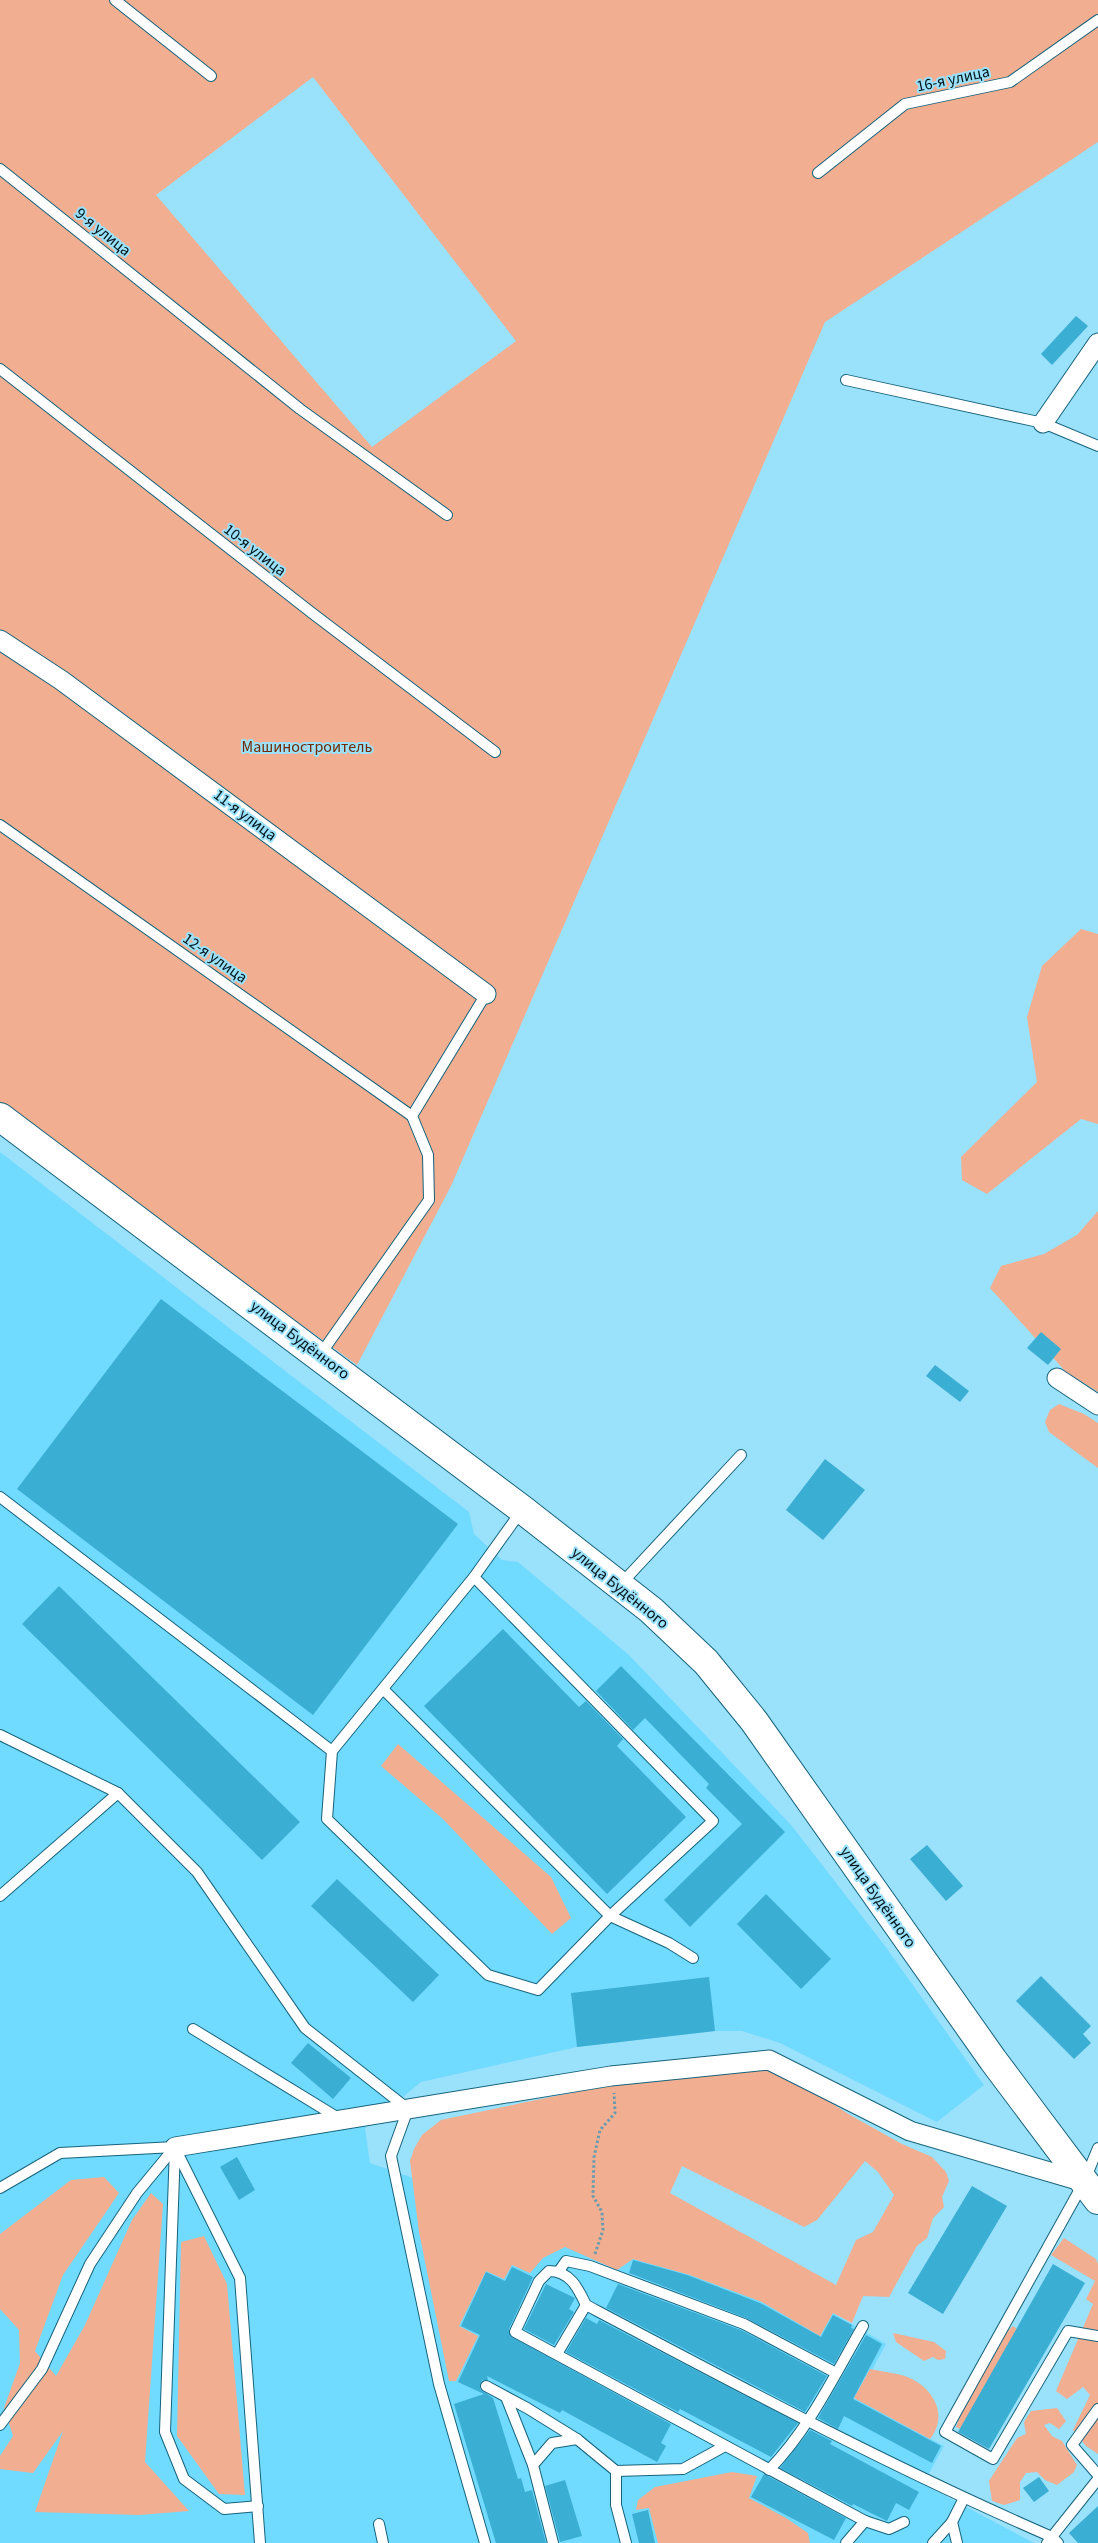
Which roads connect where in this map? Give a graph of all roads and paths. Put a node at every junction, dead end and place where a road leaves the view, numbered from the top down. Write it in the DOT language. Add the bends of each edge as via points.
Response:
graph roads {
  1 [pos="115,0"];
  2 [pos="1098,20"];
  3 [pos="211,76"];
  4 [pos="0,169"];
  5 [pos="818,172"];
  6 [pos="1098,343"];
  7 [pos="0,368"];
  8 [pos="846,380"];
  9 [pos="1043,423"];
  10 [pos="1098,446"];
  11 [pos="447,515"];
  12 [pos="0,640"];
  13 [pos="495,752"];
  14 [pos="0,825"];
  15 [pos="486,994"];
  16 [pos="412,1116"];
  17 [pos="0,1117"];
  18 [pos="320,1356"];
  19 [pos="1057,1378"];
  20 [pos="1098,1405"];
  21 [pos="741,1455"];
  22 [pos="0,1497"];
  23 [pos="523,1510"];
  24 [pos="474,1577"];
  25 [pos="620,1586"];
  26 [pos="383,1689"];
  27 [pos="0,1735"];
  28 [pos="332,1751"];
  29 [pos="118,1792"];
  30 [pos="0,1896"];
  31 [pos="610,1916"];
  32 [pos="693,1958"];
  33 [pos="193,2029"];
  34 [pos="611,2076"];
  35 [pos="408,2109"];
  36 [pos="342,2120"];
  37 [pos="175,2147"];
  38 [pos="1098,2148"];
  39 [pos="0,2188"];
  40 [pos="1091,2191"];
  41 [pos="590,2266"];
  42 [pos="559,2271"];
  43 [pos="586,2305"];
  44 [pos="863,2326"];
  45 [pos="1098,2336"];
  46 [pos="557,2354"];
  47 [pos="836,2374"];
  48 [pos="486,2386"];
  49 [pos="506,2397"];
  50 [pos="1098,2409"];
  51 [pos="808,2422"];
  52 [pos="0,2426"];
  53 [pos="577,2439"];
  54 [pos="725,2446"];
  55 [pos="533,2465"];
  56 [pos="770,2470"];
  57 [pos="616,2471"];
  58 [pos="1098,2476"];
  59 [pos="1098,2479"];
  60 [pos="964,2498"];
  61 [pos="258,2506"];
  62 [pos="865,2521"];
  63 [pos="904,2522"];
  64 [pos="952,2522"];
  65 [pos="379,2524"];
  66 [pos="1052,2541"];
  67 [pos="260,2543"];
  68 [pos="383,2543"];
  69 [pos="485,2543"];
  70 [pos="553,2543"];
  71 [pos="626,2543"];
  72 [pos="846,2543"];
  73 [pos="933,2543"];
  74 [pos="957,2543"];
  1 -- 3 [label="lane"];
  2 -- 5 [label="lane, 16-я улица" via="1010,82 904,104"];
  4 -- 11 [label="lane, 9-я улица" via="300,409"];
  6 -- 9 [label="street"];
  7 -- 13 [label="lane, 10-я улица"];
  8 -- 9 [label="lane"];
  9 -- 10 [label="lane"];
  12 -- 15 [label="street, 11-я улица" via="61,680"];
  14 -- 16 [label="lane, 12-я улица"];
  15 -- 16 [label="lane"];
  16 -- 18 [label="lane" via="428,1155 429,1200"];
  17 -- 18 [label="main road, улица Будённого"];
  18 -- 23 [label="main road, улица Будённого"];
  19 -- 20 [label="street"];
  21 -- 25 [label="lane"];
  22 -- 28 [label="lane"];
  23 -- 24 [label="lane"];
  23 -- 25 [label="main road, улица Будённого"];
  24 -- 26 [label="lane"];
  24 -- 31 [label="lane" via="713,1821"];
  25 -- 40 [label="main road, улица Будённого" via="651,1610 706,1662 754,1721 993,2060"];
  26 -- 28 [label="lane"];
  26 -- 31 [label="lane"];
  27 -- 29 [label="lane"];
  28 -- 31 [label="lane" via="327,1819 488,1975 538,1990"];
  29 -- 30 [label="lane"];
  29 -- 35 [label="lane" via="197,1872 305,2028"];
  31 -- 32 [label="lane"];
  33 -- 36 [label="lane"];
  34 -- 35 [label="street"];
  34 -- 40 [label="street" via="769,2060 910,2131"];
  34 -- 41 [label="path" via="615,2113 600,2130 594,2158 593,2196 602,2212 603,2230"];
  35 -- 36 [label="street"];
  35 -- 69 [label="lane" via="391,2156 439,2384"];
  36 -- 37 [label="street"];
  37 -- 39 [label="lane" via="60,2154"];
  37 -- 52 [label="lane" via="137,2193 90,2264 42,2368"];
  37 -- 61 [label="lane" via="240,2278"];
  37 -- 61 [label="lane" via="164,2432 184,2479 224,2509"];
  38 -- 40 [label="lane"];
  40 -- 45 [label="lane" via="945,2432 993,2459 1068,2331"];
  41 -- 42 [label="lane" via="566,2261"];
  41 -- 47 [label="lane" via="744,2324"];
  42 -- 43 [label="lane" via="576,2284"];
  42 -- 46 [label="lane" via="549,2271 539,2281 514,2332"];
  43 -- 46 [label="lane"];
  43 -- 51 [label="lane"];
  44 -- 47 [label="lane"];
  46 -- 54 [label="lane"];
  47 -- 51 [label="lane"];
  48 -- 49 [label="lane"];
  49 -- 53 [label="lane"];
  49 -- 55 [label="lane"];
  50 -- 58 [label="lane" via="1072,2445"];
  51 -- 56 [label="lane"];
  51 -- 60 [label="lane"];
  53 -- 55 [label="lane" via="552,2443"];
  53 -- 57 [label="lane"];
  54 -- 56 [label="lane"];
  54 -- 57 [label="lane" via="683,2469"];
  55 -- 70 [label="lane"];
  56 -- 62 [label="lane"];
  57 -- 71 [label="lane" via="616,2505"];
  59 -- 66 [label="lane"];
  60 -- 64 [label="lane"];
  60 -- 66 [label="lane"];
  61 -- 67 [label="lane"];
  62 -- 63 [label="lane" via="889,2529"];
  62 -- 72 [label="lane"];
  64 -- 73 [label="lane"];
  64 -- 74 [label="lane"];
  65 -- 68 [label="lane"];
}
